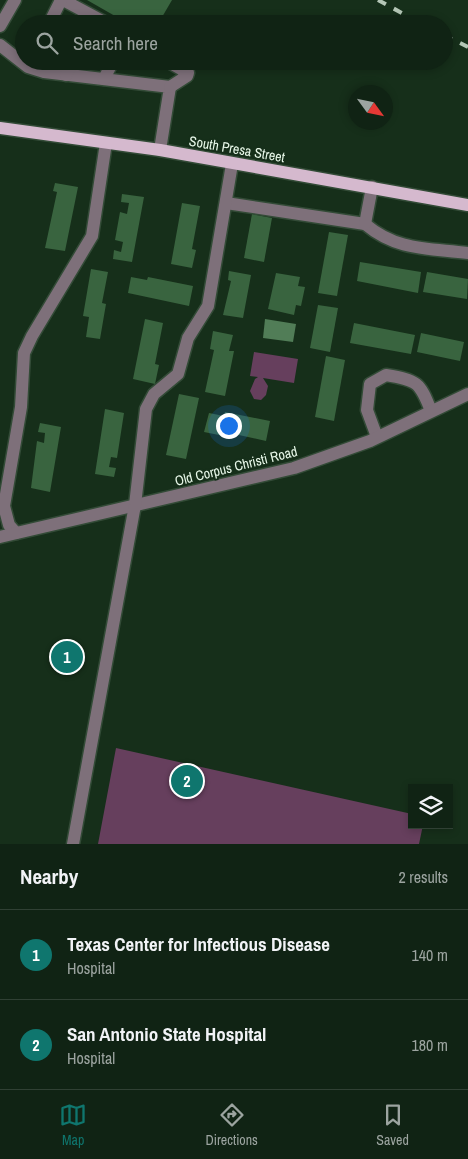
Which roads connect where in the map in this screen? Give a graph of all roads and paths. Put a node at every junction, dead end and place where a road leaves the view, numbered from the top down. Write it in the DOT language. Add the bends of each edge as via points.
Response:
graph roads {
  1 [pos="14,0"];
  2 [pos="62,0"];
  3 [pos="54,15"];
  4 [pos="86,15"];
  5 [pos="0,26"];
  6 [pos="0,45"];
  7 [pos="15,54"];
  8 [pos="50,70"];
  9 [pos="68,70"];
  10 [pos="108,70"];
  11 [pos="184,70"];
  12 [pos="66,75"];
  13 [pos="104,79"];
  14 [pos="170,87"];
  15 [pos="0,128"];
  16 [pos="106,143"];
  17 [pos="160,150"];
  18 [pos="232,164"];
  19 [pos="372,187"];
  20 [pos="226,203"];
  21 [pos="468,205"];
  22 [pos="365,224"];
  23 [pos="468,253"];
  24 [pos="468,394"];
  25 [pos="431,411"];
  26 [pos="377,437"];
  27 [pos="135,505"];
  28 [pos="16,533"];
  29 [pos="0,537"];
  30 [pos="73,844"];
  1 -- 5 [label="street"];
  2 -- 3 [label="street"];
  2 -- 4 [label="street"];
  6 -- 7 [label="street"];
  8 -- 12 [label="street"];
  9 -- 12 [label="street"];
  10 -- 13 [label="street"];
  11 -- 14 [label="street" via="188,72 187,76"];
  12 -- 13 [label="street"];
  13 -- 14 [label="street"];
  14 -- 17 [label="street"];
  15 -- 16 [label="main road, South Presa Street"];
  16 -- 17 [label="main road, South Presa Street"];
  16 -- 28 [label="street" via="92,236 24,353 21,407 4,506 9,525"];
  17 -- 18 [label="main road, South Presa Street"];
  18 -- 19 [label="main road, South Presa Street"];
  18 -- 20 [label="street"];
  19 -- 21 [label="main road, South Presa Street"];
  19 -- 22 [label="street"];
  20 -- 22 [label="street"];
  20 -- 27 [label="street" via="208,306 188,338 178,374 154,394 146,409"];
  22 -- 23 [label="street" via="399,245"];
  24 -- 25 [label="street, Old Corpus Christi Road"];
  25 -- 26 [label="street, Old Corpus Christi Road"];
  25 -- 26 [label="street" via="422,389 407,378 386,375 370,384 367,410"];
  26 -- 27 [label="street, Old Corpus Christi Road" via="294,468"];
  27 -- 28 [label="street, Old Corpus Christi Road"];
  27 -- 30 [label="street"];
  28 -- 29 [label="street, Old Corpus Christi Road"];
}
